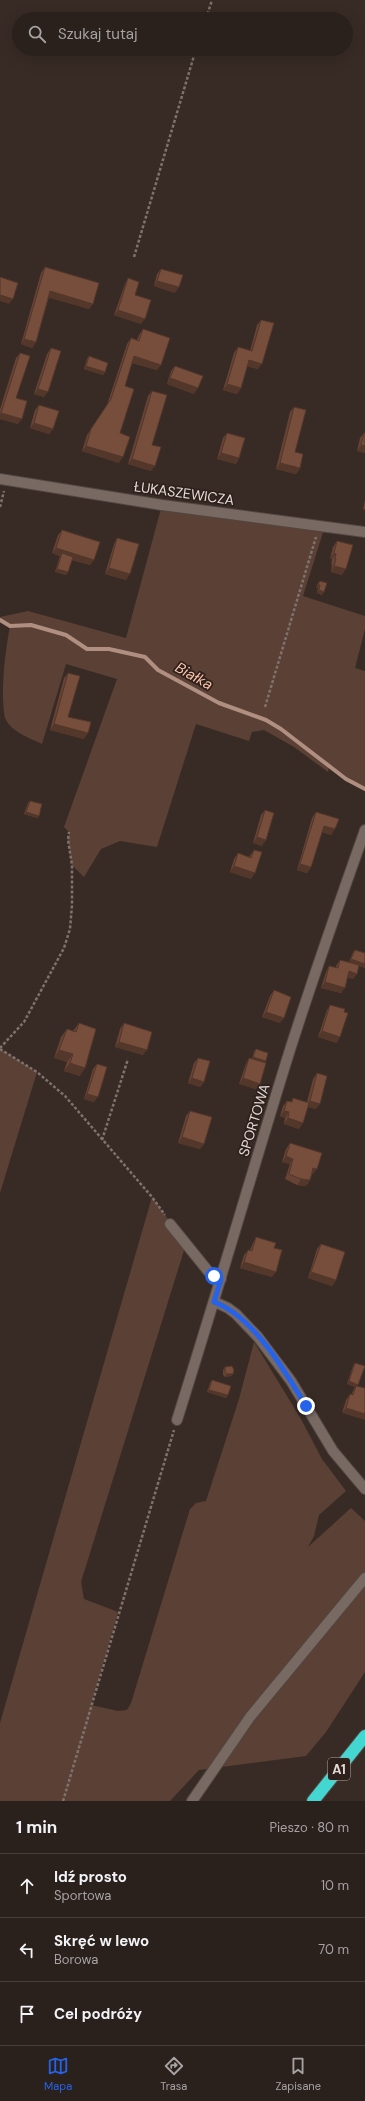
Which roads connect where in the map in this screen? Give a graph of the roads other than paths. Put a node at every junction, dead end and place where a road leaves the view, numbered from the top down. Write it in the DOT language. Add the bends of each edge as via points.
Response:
graph roads {
  1 [pos="3,480"];
  2 [pos="365,532"];
  3 [pos="365,830"];
  4 [pos="170,1224"];
  5 [pos="221,1279"];
  6 [pos="214,1302"];
  7 [pos="177,1420"];
  8 [pos="365,1489"];
  9 [pos="365,1578"];
  10 [pos="365,1736"];
  11 [pos="192,1801"];
  12 [pos="313,1801"];
  1 -- 2 [label="street, ŁUKASZEWICZA" via="162,505"];
  3 -- 5 [label="street, SPORTOWA" via="284,1068"];
  4 -- 5 [label="street" via="208,1271"];
  5 -- 6 [label="street, SPORTOWA"];
  6 -- 7 [label="street, SPORTOWA"];
  6 -- 8 [label="street" via="236,1314 258,1337 291,1381 333,1451"];
  9 -- 11 [label="street" via="250,1717"];
  10 -- 12 [label="highway, A1"];
}
